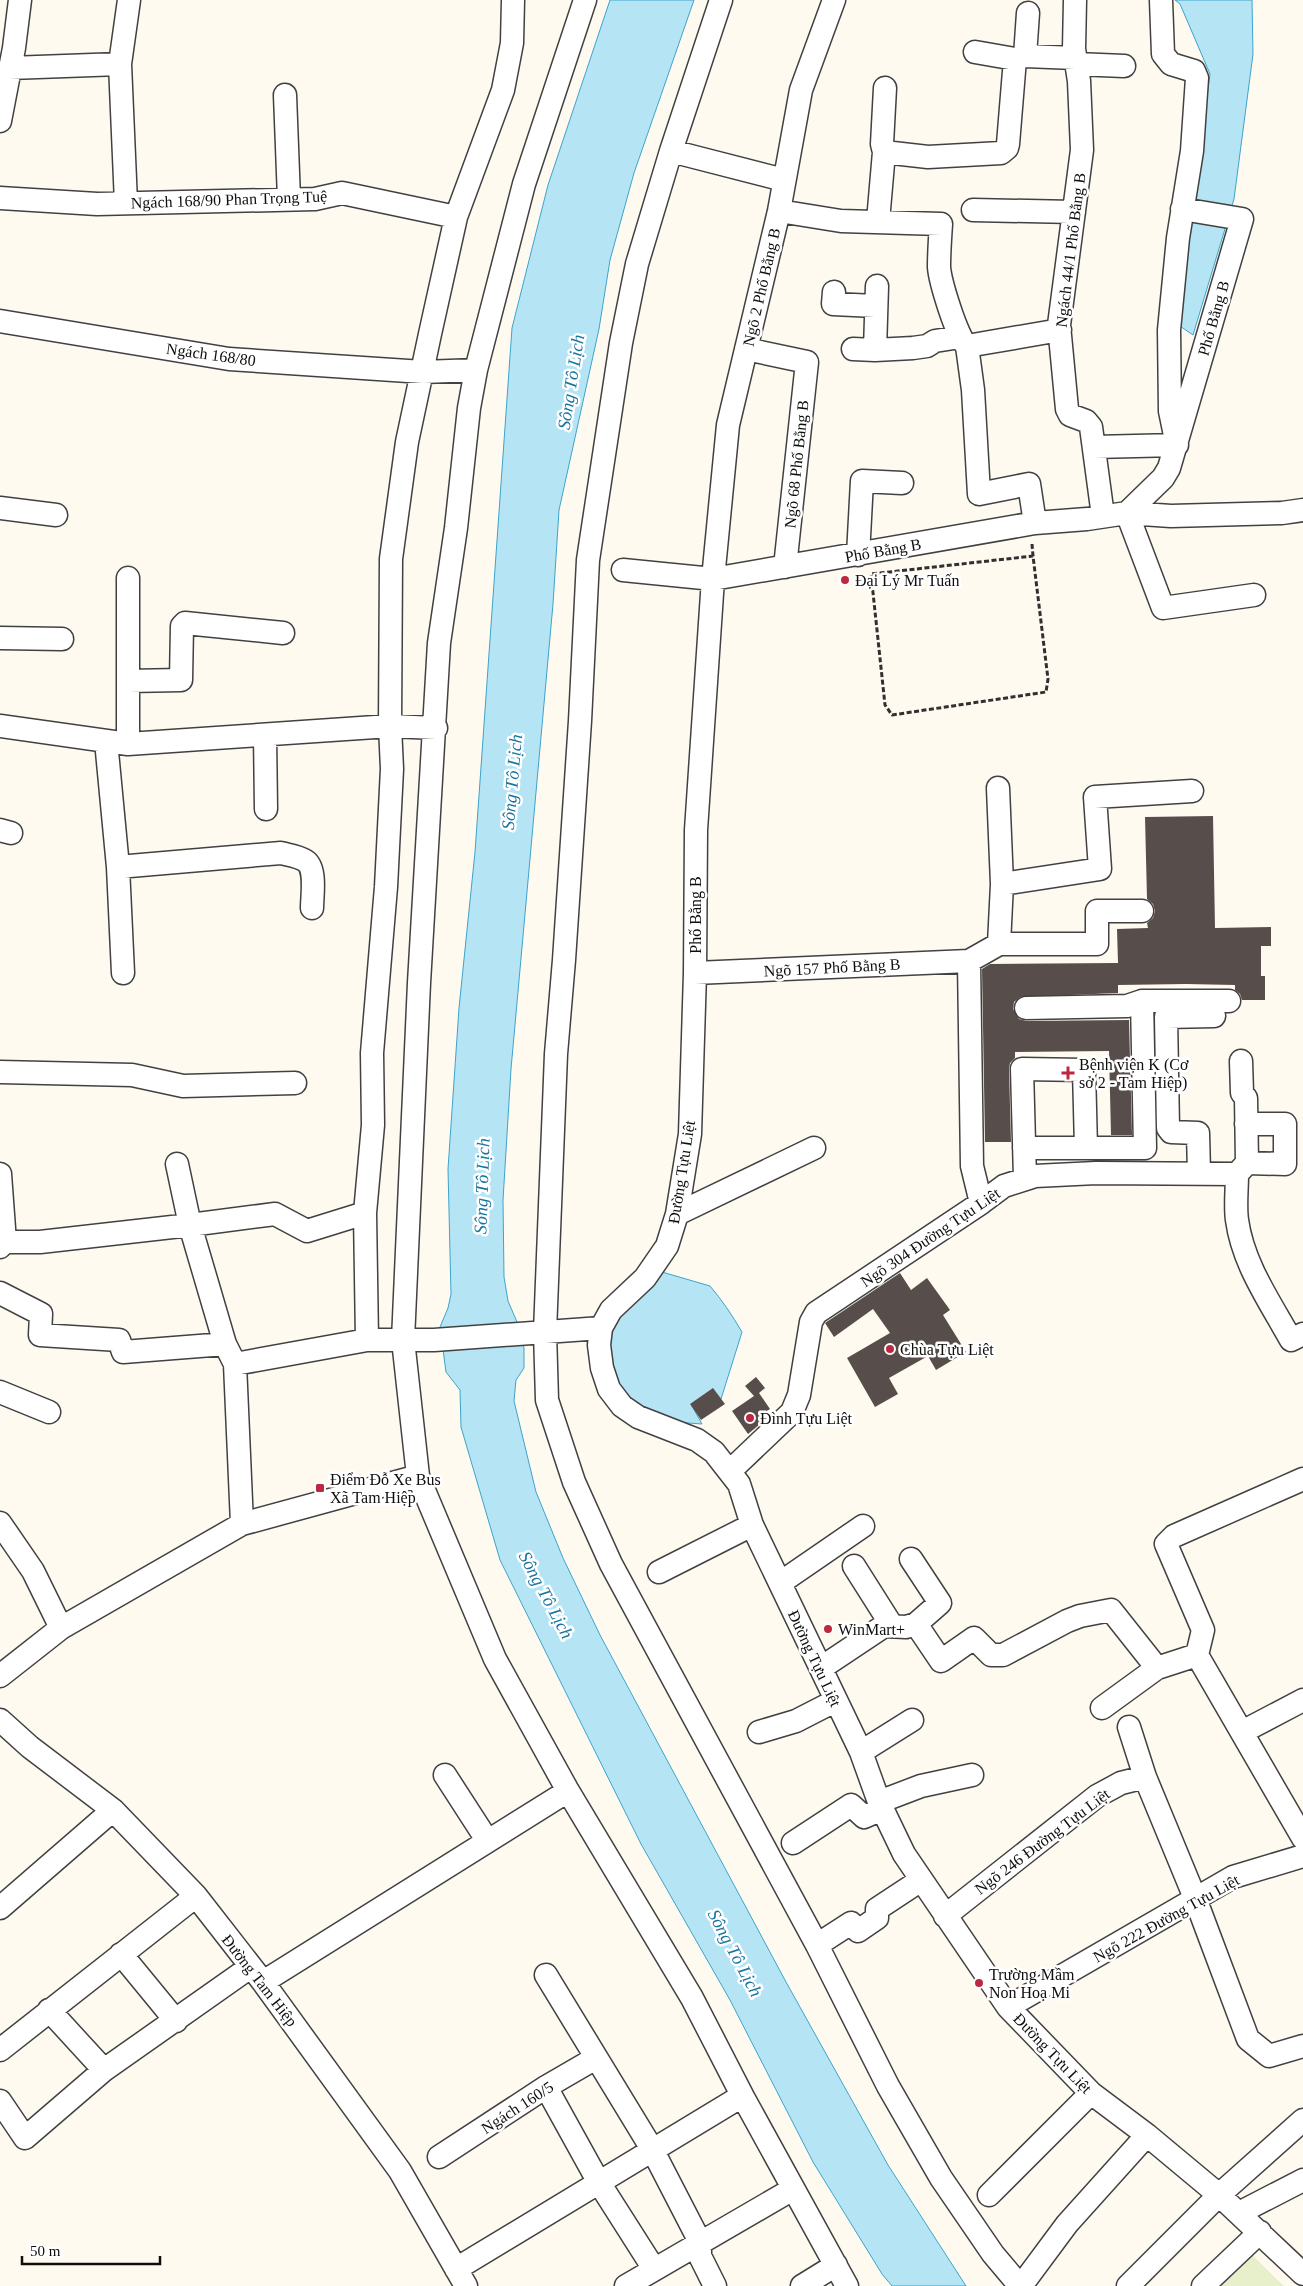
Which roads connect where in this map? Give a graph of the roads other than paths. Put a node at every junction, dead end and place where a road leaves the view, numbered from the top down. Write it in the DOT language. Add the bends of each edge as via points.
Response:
graph roads {
  1 [pos="20,0"];
  2 [pos="129,0"];
  3 [pos="513,0"];
  4 [pos="585,0"];
  5 [pos="721,0"];
  6 [pos="834,0"];
  7 [pos="1075,0"];
  8 [pos="1161,0"];
  9 [pos="1028,14"];
  10 [pos="975,52"];
  11 [pos="1020,58"];
  12 [pos="1075,61"];
  13 [pos="120,64"];
  14 [pos="1124,66"];
  15 [pos="10,68"];
  16 [pos="885,88"];
  17 [pos="286,95"];
  18 [pos="0,121"];
  19 [pos="671,151"];
  20 [pos="884,152"];
  21 [pos="784,180"];
  22 [pos="0,198"];
  23 [pos="289,199"];
  24 [pos="126,203"];
  25 [pos="973,210"];
  26 [pos="1184,210"];
  27 [pos="779,211"];
  28 [pos="1074,212"];
  29 [pos="456,217"];
  30 [pos="878,221"];
  31 [pos="834,292"];
  32 [pos="0,321"];
  33 [pos="1060,330"];
  34 [pos="964,342"];
  35 [pos="746,349"];
  36 [pos="476,370"];
  37 [pos="424,372"];
  38 [pos="1177,445"];
  39 [pos="1094,446"];
  40 [pos="902,483"];
  41 [pos="0,508"];
  42 [pos="1303,510"];
  43 [pos="1127,513"];
  44 [pos="56,514"];
  45 [pos="1102,516"];
  46 [pos="1032,523"];
  47 [pos="858,555"];
  48 [pos="785,567"];
  49 [pos="623,570"];
  50 [pos="128,578"];
  51 [pos="713,579"];
  52 [pos="1254,595"];
  53 [pos="283,633"];
  54 [pos="0,638"];
  55 [pos="62,639"];
  56 [pos="128,681"];
  57 [pos="0,726"];
  58 [pos="390,726"];
  59 [pos="436,728"];
  60 [pos="265,735"];
  61 [pos="117,742"];
  62 [pos="998,788"];
  63 [pos="1192,791"];
  64 [pos="266,809"];
  65 [pos="118,867"];
  66 [pos="1002,884"];
  67 [pos="312,908"];
  68 [pos="1142,911"];
  69 [pos="999,944"];
  70 [pos="969,961"];
  71 [pos="123,973"];
  72 [pos="695,973"];
  73 [pos="1142,1001"];
  74 [pos="1026,1008"];
  75 [pos="1241,1061"];
  76 [pos="0,1072"];
  77 [pos="295,1083"];
  78 [pos="1246,1124"];
  79 [pos="814,1148"];
  80 [pos="1024,1148"];
  81 [pos="1086,1148"];
  82 [pos="177,1164"];
  83 [pos="1242,1168"];
  84 [pos="1199,1173"];
  85 [pos="0,1174"];
  86 [pos="1026,1179"];
  87 [pos="981,1203"];
  88 [pos="365,1214"];
  89 [pos="677,1214"];
  90 [pos="190,1225"];
  91 [pos="2,1244"];
  92 [pos="0,1293"];
  93 [pos="601,1328"];
  94 [pos="545,1332"];
  95 [pos="1303,1334"];
  96 [pos="367,1340"];
  97 [pos="403,1340"];
  98 [pos="230,1354"];
  99 [pos="0,1392"];
  100 [pos="49,1412"];
  101 [pos="730,1471"];
  102 [pos="418,1476"];
  103 [pos="1303,1480"];
  104 [pos="0,1523"];
  105 [pos="242,1524"];
  106 [pos="752,1525"];
  107 [pos="863,1526"];
  108 [pos="911,1559"];
  109 [pos="854,1566"];
  110 [pos="659,1572"];
  111 [pos="780,1582"];
  112 [pos="916,1624"];
  113 [pos="892,1626"];
  114 [pos="61,1628"];
  115 [pos="1197,1655"];
  116 [pos="821,1668"];
  117 [pos="1157,1668"];
  118 [pos="0,1676"];
  119 [pos="1303,1700"];
  120 [pos="835,1701"];
  121 [pos="1102,1708"];
  122 [pos="0,1720"];
  123 [pos="912,1720"];
  124 [pos="1129,1727"];
  125 [pos="759,1732"];
  126 [pos="1242,1732"];
  127 [pos="861,1752"];
  128 [pos="445,1774"];
  129 [pos="972,1776"];
  130 [pos="1145,1777"];
  131 [pos="568,1791"];
  132 [pos="880,1805"];
  133 [pos="113,1810"];
  134 [pos="1303,1838"];
  135 [pos="487,1840"];
  136 [pos="793,1843"];
  137 [pos="1303,1856"];
  138 [pos="921,1880"];
  139 [pos="196,1896"];
  140 [pos="1195,1898"];
  141 [pos="0,1908"];
  142 [pos="945,1916"];
  143 [pos="817,1944"];
  144 [pos="121,1954"];
  145 [pos="256,1975"];
  146 [pos="546,1975"];
  147 [pos="1008,2007"];
  148 [pos="49,2010"];
  149 [pos="176,2021"];
  150 [pos="1303,2046"];
  151 [pos="0,2050"];
  152 [pos="596,2058"];
  153 [pos="104,2070"];
  154 [pos="546,2087"];
  155 [pos="1091,2093"];
  156 [pos="742,2096"];
  157 [pos="0,2101"];
  158 [pos="1303,2120"];
  159 [pos="1147,2136"];
  160 [pos="652,2149"];
  161 [pos="439,2157"];
  162 [pos="1303,2180"];
  163 [pos="598,2181"];
  164 [pos="793,2189"];
  165 [pos="989,2195"];
  166 [pos="1219,2195"];
  167 [pos="1239,2213"];
  168 [pos="1260,2232"];
  169 [pos="700,2242"];
  170 [pos="836,2265"];
  171 [pos="654,2269"];
  172 [pos="1303,2274"];
  173 [pos="461,2277"];
  174 [pos="626,2286"];
  175 [pos="715,2286"];
  176 [pos="802,2286"];
  177 [pos="847,2286"];
  178 [pos="1021,2286"];
  179 [pos="1128,2286"];
  180 [pos="1203,2286"];
  1 -- 15 [label="street"];
  2 -- 13 [label="street"];
  3 -- 29 [label="street" via="512,42 503,90"];
  4 -- 36 [label="street" via="524,184"];
  5 -- 19 [label="street"];
  6 -- 21 [label="street, Ngõ 2 Phố Bằng B" via="801,90"];
  7 -- 12 [label="street, Ngách 44/1 Phố Bằng B"];
  8 -- 26 [label="street" via="1163,54 1171,64 1194,71 1196,78 1192,151"];
  9 -- 11 [label="street"];
  10 -- 11 [label="street"];
  11 -- 12 [label="street"];
  11 -- 20 [label="street" via="1008,144 1001,154 928,157"];
  12 -- 14 [label="street"];
  12 -- 28 [label="street, Ngách 44/1 Phố Bằng B" via="1082,150"];
  13 -- 15 [label="street"];
  13 -- 24 [label="street"];
  15 -- 18 [label="street"];
  16 -- 20 [label="street"];
  17 -- 23 [label="street"];
  19 -- 21 [label="street"];
  19 -- 94 [label="street" via="637,264 621,343 588,560 579,741 556,1054"];
  20 -- 30 [label="street"];
  21 -- 27 [label="street, Ngõ 2 Phố Bằng B"];
  22 -- 24 [label="street, Ngách 168/90 Phan Trọng Tuệ"];
  23 -- 24 [label="street, Ngách 168/90 Phan Trọng Tuệ"];
  23 -- 29 [label="street, Ngách 168/90 Phan Trọng Tuệ" via="315,199 342,193"];
  25 -- 28 [label="street"];
  26 -- 38 [label="street" via="1169,330 1170,411"];
  26 -- 38 [label="street, Phố Bằng B" via="1236,219"];
  27 -- 30 [label="street" via="841,221"];
  27 -- 35 [label="street, Ngõ 2 Phố Bằng B"];
  28 -- 33 [label="street, Ngách 44/1 Phố Bằng B"];
  29 -- 37 [label="street"];
  30 -- 34 [label="street" via="940,224 939,269 951,315"];
  31 -- 34 [label="street" via="833,304 876,296 864,350 924,346 935,341"];
  32 -- 37 [label="street, Ngách 168/80" via="229,359"];
  33 -- 34 [label="street"];
  33 -- 39 [label="street, Ngách 44/1 Phố Bằng B" via="1067,409 1070,415 1086,421 1091,427"];
  34 -- 46 [label="street" via="972,378 979,494 1029,484"];
  35 -- 48 [label="street, Ngõ 68 Phố Bằng B" via="808,362"];
  35 -- 51 [label="street, Ngõ 2 Phố Bằng B" via="728,425"];
  36 -- 37 [label="street, Ngách 168/80"];
  36 -- 59 [label="street" via="440,643"];
  37 -- 58 [label="street" via="408,442 391,559"];
  38 -- 39 [label="street"];
  38 -- 43 [label="street, Phố Bằng B" via="1164,478"];
  39 -- 45 [label="street, Ngách 44/1 Phố Bằng B"];
  40 -- 47 [label="street" via="862,481"];
  41 -- 44 [label="street"];
  42 -- 43 [label="street" via="1171,516"];
  43 -- 45 [label="street, Phố Bằng B"];
  43 -- 52 [label="street" via="1163,608"];
  45 -- 46 [label="street, Phố Bằng B"];
  46 -- 47 [label="street, Phố Bằng B"];
  47 -- 48 [label="street, Phố Bằng B"];
  48 -- 51 [label="street, Phố Bằng B"];
  49 -- 51 [label="street"];
  50 -- 56 [label="street"];
  51 -- 72 [label="street, Phố Bằng B" via="696,830"];
  53 -- 56 [label="street" via="185,623 182,626 181,680"];
  54 -- 55 [label="street"];
  56 -- 61 [label="street"];
  57 -- 61 [label="street"];
  58 -- 59 [label="street"];
  58 -- 60 [label="street"];
  58 -- 88 [label="street" via="392,769 386,887 372,1053 373,1125"];
  59 -- 97 [label="street" via="418,983"];
  60 -- 61 [label="street"];
  60 -- 64 [label="street"];
  61 -- 65 [label="street"];
  62 -- 66 [label="street"];
  63 -- 66 [label="street" via="1095,797 1100,869"];
  65 -- 67 [label="street" via="281,854 310,864"];
  65 -- 71 [label="street"];
  66 -- 69 [label="street"];
  68 -- 69 [label="street" via="1097,911 1097,944"];
  69 -- 70 [label="street"];
  70 -- 72 [label="street, Ngõ 157 Phố Bằng B"];
  70 -- 87 [label="street" via="972,1166"];
  72 -- 89 [label="street, Đường Tựu Liệt" via="690,1134"];
  73 -- 74 [label="street" via="1127,1006"];
  73 -- 81 [label="street" via="1145,1148"];
  73 -- 84 [label="street" via="1222,1008 1166,1017 1168,1128 1171,1132 1198,1133"];
  75 -- 78 [label="street"];
  76 -- 77 [label="street" via="132,1075 183,1086"];
  78 -- 83 [label="street"];
  78 -- 83 [label="street, Ngõ 304 Đường Tựu Liệt" via="1285,1124 1285,1169"];
  79 -- 89 [label="street"];
  80 -- 81 [label="street"];
  80 -- 81 [label="street" via="1022,1068 1084,1070"];
  80 -- 86 [label="street"];
  82 -- 90 [label="street"];
  83 -- 84 [label="street, Ngõ 304 Đường Tựu Liệt"];
  83 -- 95 [label="street" via="1237,1219 1242,1245 1291,1340"];
  84 -- 86 [label="street, Ngõ 304 Đường Tựu Liệt" via="1096,1173"];
  85 -- 91 [label="street"];
  86 -- 87 [label="street, Ngõ 304 Đường Tựu Liệt" via="1004,1186"];
  87 -- 101 [label="street, Ngõ 304 Đường Tựu Liệt" via="816,1313 811,1322 799,1395 792,1412"];
  88 -- 90 [label="street" via="307,1232 275,1214"];
  88 -- 96 [label="street"];
  89 -- 93 [label="street, Đường Tựu Liệt" via="667,1246 645,1278 611,1310"];
  90 -- 91 [label="street"];
  90 -- 98 [label="street"];
  92 -- 98 [label="street" via="42,1314 40,1334 119,1340 123,1352"];
  93 -- 94 [label="street"];
  93 -- 101 [label="street, Đường Tựu Liệt" via="602,1368 609,1388 622,1406 638,1417 697,1440 714,1452"];
  94 -- 97 [label="street"];
  94 -- 143 [label="street" via="547,1400 574,1482 611,1564"];
  96 -- 97 [label="street"];
  96 -- 98 [label="street"];
  97 -- 102 [label="street"];
  98 -- 105 [label="street"];
  99 -- 100 [label="street"];
  101 -- 106 [label="street, Đường Tựu Liệt" via="739,1484"];
  102 -- 105 [label="street"];
  102 -- 131 [label="street" via="495,1659"];
  103 -- 115 [label="street" via="1174,1536 1166,1544 1203,1630"];
  104 -- 114 [label="street" via="33,1571"];
  105 -- 114 [label="street"];
  106 -- 110 [label="street"];
  106 -- 111 [label="street, Đường Tựu Liệt"];
  107 -- 111 [label="street"];
  108 -- 112 [label="street" via="940,1603"];
  109 -- 113 [label="street"];
  111 -- 116 [label="street, Đường Tựu Liệt"];
  112 -- 113 [label="street"];
  112 -- 117 [label="street" via="941,1661 974,1638 991,1655 1003,1655 1067,1621 1110,1610"];
  113 -- 116 [label="street" via="884,1626"];
  114 -- 118 [label="street"];
  115 -- 117 [label="street"];
  115 -- 126 [label="street"];
  116 -- 120 [label="street, Đường Tựu Liệt"];
  117 -- 121 [label="street"];
  119 -- 126 [label="street"];
  120 -- 125 [label="street" via="796,1721"];
  120 -- 127 [label="street, Đường Tựu Liệt"];
  122 -- 133 [label="street, Đường Tam Hiệp"];
  123 -- 127 [label="street"];
  124 -- 130 [label="street"];
  126 -- 134 [label="street"];
  127 -- 132 [label="street, Đường Tựu Liệt"];
  128 -- 135 [label="street"];
  129 -- 132 [label="street" via="921,1786"];
  130 -- 140 [label="street"];
  130 -- 142 [label="street, Ngõ 246 Đường Tựu Liệt" via="1121,1783 1097,1796"];
  131 -- 135 [label="street"];
  131 -- 156 [label="street" via="692,1998"];
  132 -- 136 [label="street" via="864,1817 851,1805"];
  132 -- 138 [label="street, Đường Tựu Liệt"];
  133 -- 139 [label="street, Đường Tam Hiệp"];
  133 -- 141 [label="street"];
  135 -- 145 [label="street"];
  137 -- 140 [label="street, Ngõ 222 Đường Tựu Liệt" via="1234,1877"];
  138 -- 142 [label="street, Đường Tựu Liệt"];
  138 -- 143 [label="street" via="877,1909 877,1918 858,1931 851,1923"];
  139 -- 144 [label="street"];
  139 -- 145 [label="street, Đường Tam Hiệp"];
  140 -- 147 [label="street, Ngõ 222 Đường Tựu Liệt"];
  140 -- 150 [label="street" via="1248,2039 1269,2056"];
  142 -- 147 [label="street, Đường Tựu Liệt"];
  143 -- 178 [label="street" via="888,2086 941,2178 993,2254"];
  144 -- 148 [label="street"];
  144 -- 149 [label="street"];
  145 -- 149 [label="street"];
  145 -- 173 [label="street, Đường Tam Hiệp" via="400,2171"];
  146 -- 152 [label="street"];
  147 -- 155 [label="street, Đường Tựu Liệt"];
  148 -- 151 [label="street"];
  148 -- 153 [label="street"];
  149 -- 153 [label="street"];
  152 -- 154 [label="street, Ngách 160/5"];
  152 -- 160 [label="street"];
  153 -- 157 [label="street" via="25,2138"];
  154 -- 161 [label="street, Ngách 160/5"];
  154 -- 163 [label="street"];
  155 -- 159 [label="street, Đường Tựu Liệt"];
  155 -- 165 [label="street"];
  156 -- 160 [label="street"];
  156 -- 164 [label="street"];
  158 -- 166 [label="street"];
  159 -- 166 [label="street, Đường Tựu Liệt"];
  159 -- 178 [label="street" via="1067,2224"];
  160 -- 163 [label="street"];
  160 -- 169 [label="street"];
  162 -- 167 [label="street"];
  163 -- 171 [label="street"];
  163 -- 173 [label="street"];
  164 -- 169 [label="street"];
  164 -- 170 [label="street"];
  166 -- 167 [label="street, Đường Tựu Liệt"];
  166 -- 179 [label="street"];
  167 -- 168 [label="street, Đường Tựu Liệt"];
  168 -- 172 [label="street, Đường Tựu Liệt"];
  168 -- 180 [label="street"];
  169 -- 171 [label="street"];
  169 -- 175 [label="street" via="700,2256"];
  170 -- 176 [label="street"];
  170 -- 177 [label="street"];
  171 -- 174 [label="street"];
}
